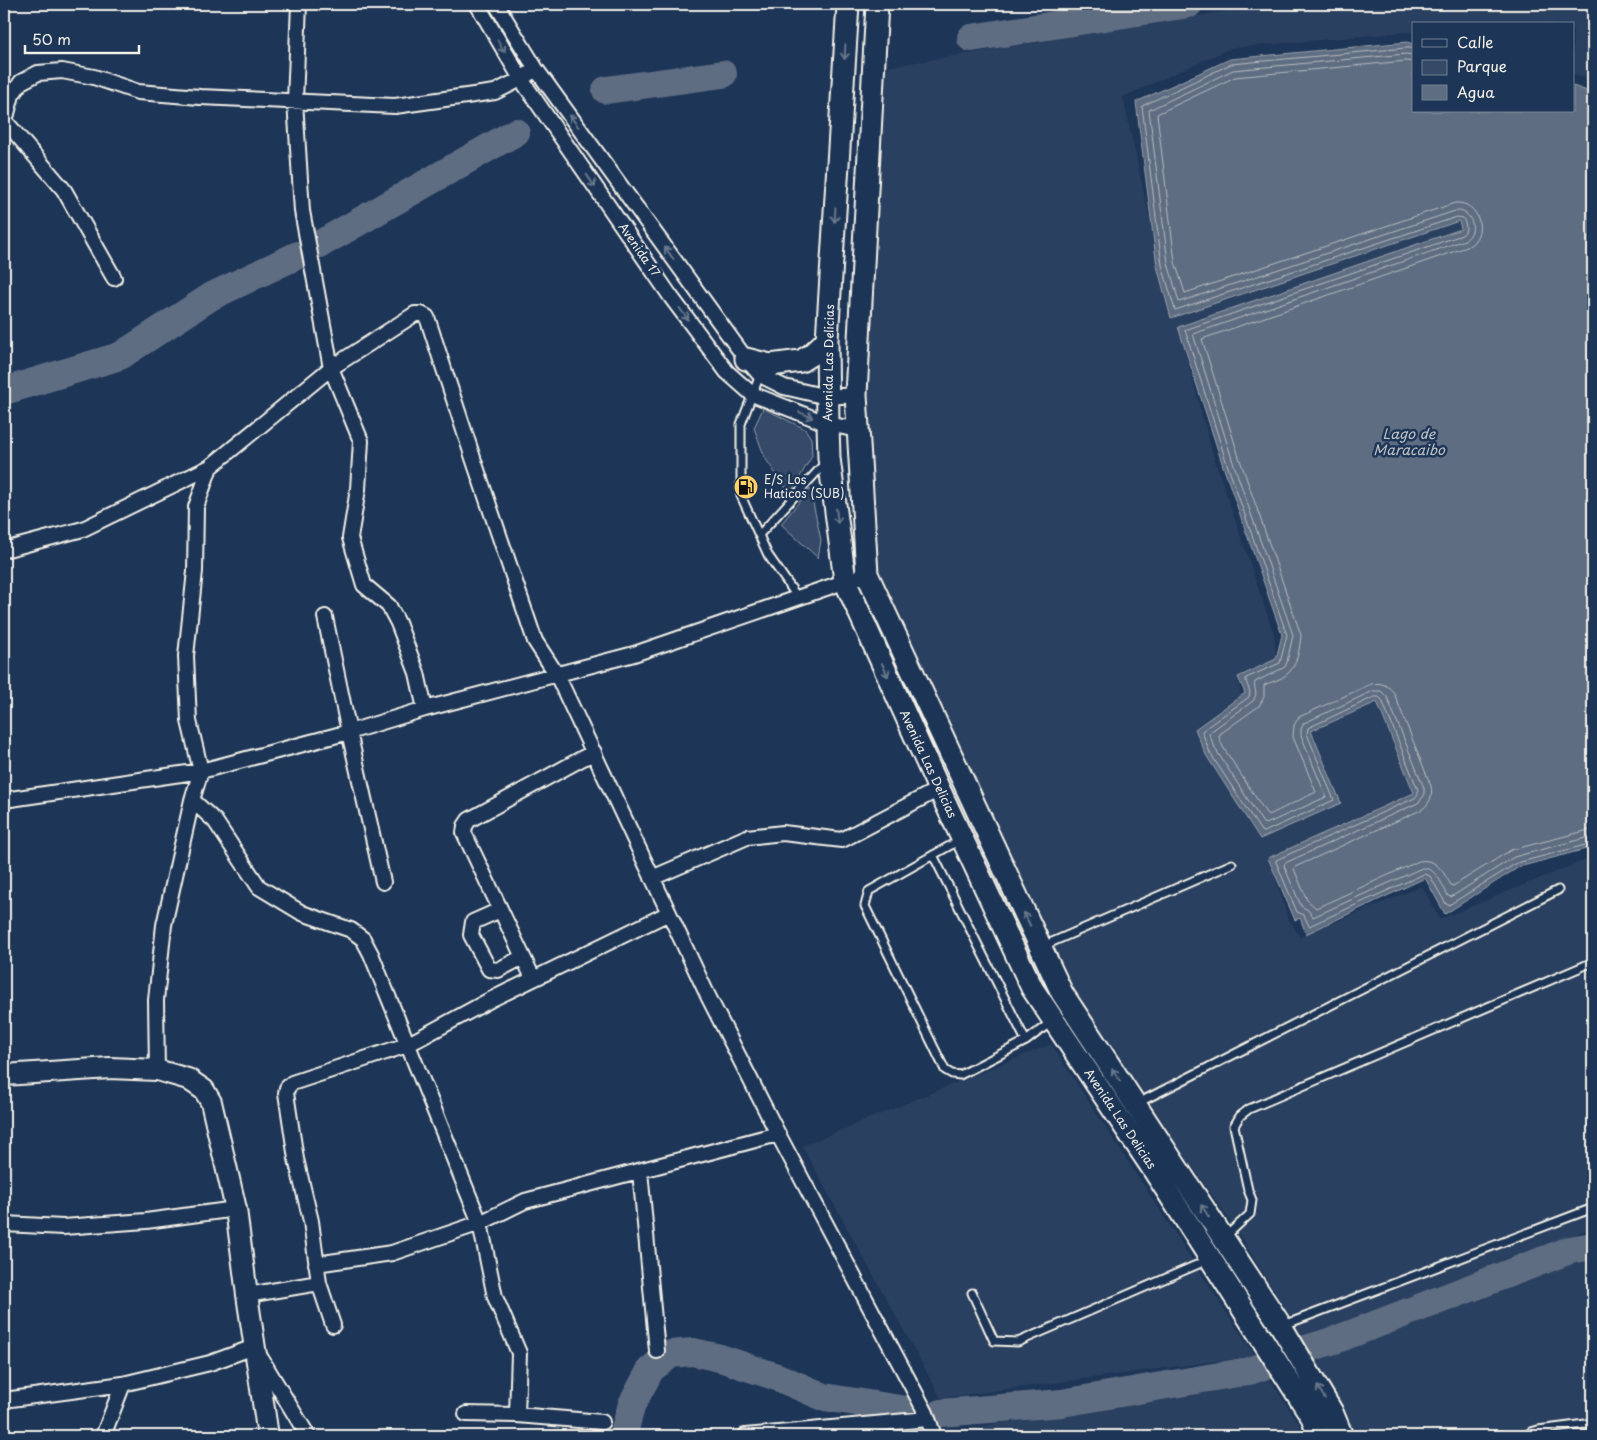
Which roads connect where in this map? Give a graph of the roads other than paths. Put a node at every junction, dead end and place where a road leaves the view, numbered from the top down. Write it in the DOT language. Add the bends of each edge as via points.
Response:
graph roads {
  1 [pos="299,4"];
  2 [pos="477,4"];
  3 [pos="496,4"];
  4 [pos="848,4"];
  5 [pos="877,4"];
  6 [pos="536,69"];
  7 [pos="521,79"];
  8 [pos="295,101"];
  9 [pos="5,124"];
  10 [pos="114,278"];
  11 [pos="828,340"];
  12 [pos="746,359"];
  13 [pos="331,368"];
  14 [pos="760,375"];
  15 [pos="752,394"];
  16 [pos="856,395"];
  17 [pos="827,397"];
  18 [pos="828,424"];
  19 [pos="858,430"];
  20 [pos="830,458"];
  21 [pos="210,467"];
  22 [pos="759,535"];
  23 [pos="4,550"];
  24 [pos="867,574"];
  25 [pos="845,581"];
  26 [pos="798,598"];
  27 [pos="325,616"];
  28 [pos="557,675"];
  29 [pos="425,709"];
  30 [pos="349,732"];
  31 [pos="594,752"];
  32 [pos="951,756"];
  33 [pos="928,765"];
  34 [pos="202,771"];
  35 [pos="938,789"];
  36 [pos="4,800"];
  37 [pos="192,800"];
  38 [pos="962,839"];
  39 [pos="933,855"];
  40 [pos="1232,864"];
  41 [pos="652,878"];
  42 [pos="383,882"];
  43 [pos="1558,890"];
  44 [pos="500,910"];
  45 [pos="669,913"];
  46 [pos="1040,947"];
  47 [pos="523,957"];
  48 [pos="1593,962"];
  49 [pos="533,978"];
  50 [pos="1053,1020"];
  51 [pos="1026,1041"];
  52 [pos="407,1045"];
  53 [pos="157,1070"];
  54 [pos="4,1075"];
  55 [pos="1135,1105"];
  56 [pos="778,1134"];
  57 [pos="640,1171"];
  58 [pos="1593,1208"];
  59 [pos="236,1209"];
  60 [pos="480,1223"];
  61 [pos="4,1224"];
  62 [pos="1217,1249"];
  63 [pos="316,1264"];
  64 [pos="319,1283"];
  65 [pos="972,1293"];
  66 [pos="247,1295"];
  67 [pos="333,1325"];
  68 [pos="1281,1326"];
  69 [pos="254,1347"];
  70 [pos="657,1351"];
  71 [pos="123,1384"];
  72 [pos="4,1400"];
  73 [pos="466,1414"];
  74 [pos="517,1415"];
  75 [pos="928,1419"];
  76 [pos="602,1422"];
  77 [pos="1593,1424"];
  78 [pos="103,1436"];
  79 [pos="268,1436"];
  80 [pos="308,1436"];
  81 [pos="745,1436"];
  82 [pos="934,1436"];
  83 [pos="1319,1436"];
  84 [pos="1342,1436"];
  85 [pos="1527,1436"];
  1 -- 8 [label="street"];
  2 -- 7 [label="street, Avenida 17, one-way"];
  3 -- 6 [label="street, Avenida 17"];
  4 -- 11 [label="main road, Avenida Las Delicias, one-way"];
  5 -- 16 [label="main road, Avenida Las Delicias"];
  6 -- 7 [label="street"];
  12 -- 6 [label="street, Avenida 17, one-way"];
  7 -- 8 [label="street" via="495,92 395,106"];
  7 -- 15 [label="street, Avenida 17, one-way" via="671,297 727,372"];
  8 -- 9 [label="street" via="138,92 94,77 62,71 38,73 21,82 12,95"];
  8 -- 13 [label="street" via="302,211"];
  9 -- 10 [label="street" via="64,190"];
  11 -- 12 [label="main road" via="801,361 770,365"];
  11 -- 17 [label="main road, Avenida Las Delicias"];
  12 -- 14 [label="street, Avenida 17"];
  13 -- 21 [label="street"];
  13 -- 28 [label="street" via="415,314 427,317 535,641"];
  13 -- 29 [label="street" via="361,441 350,538 364,585 389,606 398,623 417,673"];
  14 -- 15 [label="lane"];
  14 -- 17 [label="street, Avenida 17" via="784,388"];
  15 -- 18 [label="street, Avenida 17, one-way"];
  15 -- 22 [label="lane" via="741,424 742,496"];
  16 -- 17 [label="street, Avenida 17"];
  16 -- 19 [label="main road, Avenida Las Delicias"];
  17 -- 18 [label="main road, Avenida Las Delicias"];
  18 -- 19 [label="street, Avenida 17"];
  18 -- 20 [label="main road, Avenida Las Delicias"];
  19 -- 24 [label="main road, Avenida Las Delicias"];
  20 -- 22 [label="lane"];
  20 -- 25 [label="main road, Avenida Las Delicias, one-way"];
  21 -- 23 [label="street" via="83,529"];
  21 -- 34 [label="street" via="196,507 195,572 186,656 189,721"];
  22 -- 26 [label="lane" via="768,556"];
  24 -- 25 [label="street"];
  24 -- 32 [label="main road, Avenida Las Delicias"];
  25 -- 26 [label="street"];
  25 -- 33 [label="main road, Avenida Las Delicias, one-way"];
  26 -- 28 [label="street" via="634,654"];
  27 -- 30 [label="street"];
  28 -- 29 [label="street"];
  28 -- 31 [label="street"];
  29 -- 30 [label="street"];
  30 -- 34 [label="street"];
  30 -- 42 [label="street"];
  31 -- 41 [label="street"];
  31 -- 44 [label="street" via="470,820 465,826 464,834"];
  32 -- 33 [label="main road"];
  46 -- 32 [label="main road, Avenida Las Delicias, one-way"];
  33 -- 35 [label="main road, Avenida Las Delicias"];
  34 -- 36 [label="street"];
  34 -- 37 [label="street"];
  35 -- 38 [label="main road, Avenida Las Delicias"];
  35 -- 41 [label="street" via="842,840 783,833 747,837"];
  37 -- 52 [label="street" via="215,821 259,887 302,912 351,930 362,939"];
  37 -- 53 [label="street" via="164,925 156,1000"];
  38 -- 39 [label="lane"];
  38 -- 50 [label="main road, Avenida Las Delicias" via="1032,988"];
  39 -- 51 [label="lane"];
  39 -- 51 [label="lane" via="869,892 865,906 945,1070 960,1075"];
  40 -- 46 [label="lane"];
  41 -- 45 [label="street"];
  43 -- 55 [label="lane"];
  44 -- 47 [label="street"];
  44 -- 47 [label="street" via="473,922 471,935 489,969 498,970"];
  45 -- 49 [label="street"];
  45 -- 56 [label="street"];
  55 -- 46 [label="main road, Avenida Las Delicias, one-way" via="1062,993"];
  47 -- 49 [label="street"];
  48 -- 62 [label="lane" via="1249,1108 1234,1126 1252,1200 1250,1214"];
  49 -- 52 [label="street"];
  50 -- 51 [label="lane"];
  50 -- 62 [label="main road, Avenida Las Delicias" via="1153,1169"];
  52 -- 60 [label="street"];
  52 -- 63 [label="street" via="292,1083 287,1088 296,1159 311,1221"];
  53 -- 54 [label="street" via="110,1068"];
  53 -- 59 [label="street" via="188,1080 204,1090 211,1102"];
  62 -- 55 [label="main road, Avenida Las Delicias, one-way"];
  56 -- 57 [label="street"];
  56 -- 75 [label="street"];
  57 -- 60 [label="street" via="525,1201"];
  57 -- 70 [label="street"];
  58 -- 68 [label="lane"];
  59 -- 61 [label="street" via="146,1221 63,1227"];
  59 -- 66 [label="street"];
  60 -- 63 [label="street" via="392,1253"];
  60 -- 74 [label="street" via="495,1297 519,1353"];
  62 -- 65 [label="lane" via="1018,1342 994,1341"];
  62 -- 68 [label="main road, Avenida Las Delicias"];
  62 -- 83 [label="main road, Avenida Las Delicias" via="1312,1417"];
  63 -- 64 [label="street"];
  64 -- 66 [label="street"];
  64 -- 67 [label="street"];
  66 -- 69 [label="street"];
  84 -- 68 [label="main road, Avenida Las Delicias, one-way" via="1332,1412"];
  69 -- 71 [label="street" via="210,1363"];
  69 -- 79 [label="street"];
  69 -- 80 [label="street"];
  71 -- 72 [label="street"];
  71 -- 78 [label="street"];
  73 -- 74 [label="street"];
  74 -- 76 [label="street"];
  75 -- 81 [label="street"];
  75 -- 82 [label="street"];
  77 -- 85 [label="lane" via="1538,1430"];
}
